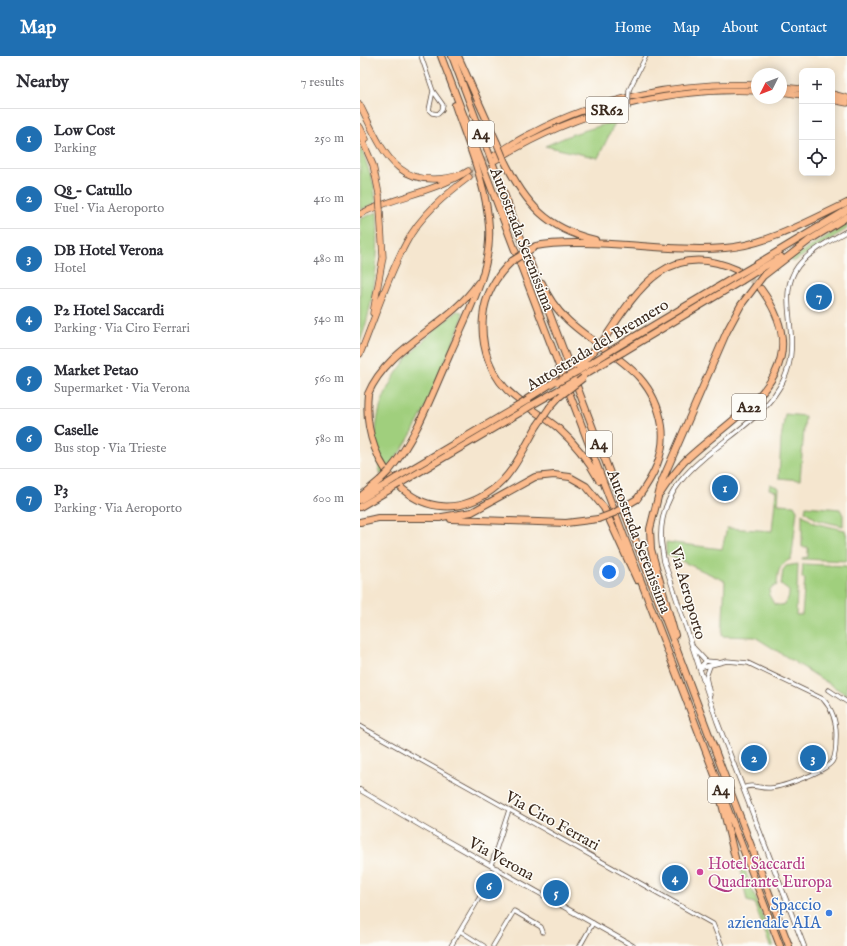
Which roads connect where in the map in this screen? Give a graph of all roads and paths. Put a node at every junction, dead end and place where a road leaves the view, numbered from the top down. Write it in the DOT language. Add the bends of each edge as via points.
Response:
graph roads {
  1 [pos="421,56"];
  2 [pos="452,56"];
  3 [pos="458,56"];
  4 [pos="646,56"];
  5 [pos="441,57"];
  6 [pos="751,85"];
  7 [pos="787,87"];
  8 [pos="799,89"];
  9 [pos="433,91"];
  10 [pos="751,91"];
  11 [pos="787,93"];
  12 [pos="799,95"];
  13 [pos="835,95"];
  14 [pos="847,98"];
  15 [pos="835,101"];
  16 [pos="847,103"];
  17 [pos="360,105"];
  18 [pos="628,109"];
  19 [pos="360,127"];
  20 [pos="360,135"];
  21 [pos="469,177"];
  22 [pos="376,178"];
  23 [pos="847,203"];
  24 [pos="847,210"];
  25 [pos="511,212"];
  26 [pos="360,214"];
  27 [pos="847,217"];
  28 [pos="847,231"];
  29 [pos="811,239"];
  30 [pos="604,242"];
  31 [pos="739,275"];
  32 [pos="478,283"];
  33 [pos="761,289"];
  34 [pos="371,325"];
  35 [pos="360,354"];
  36 [pos="607,357"];
  37 [pos="579,373"];
  38 [pos="558,384"];
  39 [pos="529,401"];
  40 [pos="519,407"];
  41 [pos="362,424"];
  42 [pos="377,473"];
  43 [pos="397,481"];
  44 [pos="387,487"];
  45 [pos="360,496"];
  46 [pos="360,500"];
  47 [pos="656,500"];
  48 [pos="612,504"];
  49 [pos="360,507"];
  50 [pos="436,518"];
  51 [pos="360,522"];
  52 [pos="662,635"];
  53 [pos="691,645"];
  54 [pos="706,661"];
  55 [pos="718,662"];
  56 [pos="710,666"];
  57 [pos="699,668"];
  58 [pos="687,677"];
  59 [pos="829,690"];
  60 [pos="847,702"];
  61 [pos="711,704"];
  62 [pos="360,726"];
  63 [pos="719,786"];
  64 [pos="743,788"];
  65 [pos="360,790"];
  66 [pos="509,810"];
  67 [pos="491,865"];
  68 [pos="737,866"];
  69 [pos="496,868"];
  70 [pos="593,923"];
  71 [pos="460,931"];
  72 [pos="543,932"];
  73 [pos="630,945"];
  74 [pos="451,946"];
  75 [pos="484,946"];
  76 [pos="492,946"];
  77 [pos="580,946"];
  78 [pos="722,946"];
  79 [pos="780,946"];
  80 [pos="789,946"];
  81 [pos="804,946"];
  1 -- 9 [label="street"];
  2 -- 25 [label="highway, Autostrada Serenissima / A4"];
  3 -- 30 [label="highway, bridge" via="517,186 540,214 570,232"];
  4 -- 18 [label="street, bridge" via="629,90"];
  5 -- 32 [label="highway, A4" via="488,211 490,241 486,263"];
  5 -- 48 [label="highway, Autostrada Serenissima / A4" via="557,366"];
  6 -- 10 [label="highway, SR62" via="695,87 629,97 562,119 532,133 495,157 580,118 623,105 688,93"];
  7 -- 8 [label="highway"];
  9 -- 9 [label="street" via="429,110 438,114 443,105"];
  11 -- 12 [label="highway"];
  13 -- 14 [label="highway"];
  15 -- 16 [label="highway"];
  17 -- 26 [label="highway" via="385,154 401,170 427,180 451,178 465,172 450,182 381,204"];
  19 -- 22 [label="highway" via="374,160"];
  20 -- 22 [label="highway"];
  21 -- 34 [label="highway" via="433,207 406,243"];
  22 -- 34 [label="highway, bridge" via="383,257"];
  23 -- 30 [label="highway" via="777,235 737,247 705,249"];
  24 -- 31 [label="highway, Autostrada del Brennero, bridge"];
  25 -- 50 [label="highway, bridge" via="528,246 544,289 559,311 576,330 634,370 652,393 661,418 663,442 655,470 637,499 598,519 566,523"];
  25 -- 58 [label="highway, Autostrada Serenissima / A4"];
  27 -- 29 [label="highway, Autostrada del Brennero"];
  28 -- 53 [label="street, Via Aeroporto" via="804,258 790,279 787,298 791,356 781,386 773,399 753,419 688,472 674,488 667,505 661,536 664,561"];
  29 -- 31 [label="highway, Autostrada del Brennero, bridge" via="757,271"];
  29 -- 47 [label="highway" via="764,276 741,305 671,457"];
  30 -- 48 [label="highway, bridge" via="536,246 512,261 491,288 483,314 482,336 488,359 498,378 510,393 556,427 582,452"];
  31 -- 36 [label="highway, Autostrada del Brennero, bridge" via="617,347"];
  31 -- 36 [label="highway, Autostrada del Brennero, bridge" via="623,352"];
  31 -- 37 [label="highway, bridge" via="726,265 707,261 669,266 654,275 628,302"];
  32 -- 41 [label="highway" via="459,306 384,369 375,380 366,399"];
  32 -- 45 [label="highway, bridge" via="417,428 406,448 389,471"];
  33 -- 47 [label="highway, A22" via="771,303 781,337 780,357 775,375 747,409 686,461"];
  34 -- 35 [label="highway"];
  36 -- 37 [label="highway, Autostrada del Brennero"];
  36 -- 37 [label="highway, Autostrada del Brennero" via="602,364"];
  37 -- 38 [label="highway, Autostrada del Brennero, bridge"];
  37 -- 42 [label="highway, bridge" via="550,407 520,456 499,484 484,496 468,503 442,506 415,501 390,488"];
  38 -- 39 [label="highway, Autostrada del Brennero"];
  38 -- 39 [label="highway"];
  39 -- 40 [label="highway, Autostrada del Brennero, bridge"];
  40 -- 43 [label="highway, Autostrada del Brennero"];
  40 -- 43 [label="highway, Autostrada del Brennero"];
  43 -- 44 [label="highway, Autostrada del Brennero, bridge"];
  44 -- 46 [label="highway, Autostrada del Brennero"];
  44 -- 49 [label="highway, Autostrada del Brennero"];
  47 -- 58 [label="highway, A4" via="650,530 651,549"];
  48 -- 52 [label="highway, Autostrada Serenissima / A4"];
  50 -- 51 [label="highway" via="378,518"];
  50 -- 52 [label="highway" via="472,512 519,484 542,475 561,475 581,482 607,513"];
  52 -- 63 [label="highway, Autostrada Serenissima / A4"];
  53 -- 54 [label="street"];
  53 -- 57 [label="street, Via Aeroporto"];
  54 -- 55 [label="street"];
  54 -- 57 [label="street"];
  55 -- 56 [label="street"];
  55 -- 64 [label="street" via="748,663 823,700 832,710 835,722 834,760 827,768 773,788 750,785"];
  56 -- 57 [label="street"];
  56 -- 61 [label="street" via="706,677"];
  57 -- 61 [label="street, Via Aeroporto"];
  58 -- 80 [label="highway, Autostrada Serenissima / A4"];
  59 -- 60 [label="street"];
  61 -- 64 [label="street, Via Aeroporto"];
  62 -- 66 [label="street, Via Ciro Ferrari"];
  63 -- 68 [label="highway"];
  63 -- 79 [label="highway, Autostrada Serenissima / A4"];
  64 -- 81 [label="street, Via Aeroporto"];
  65 -- 67 [label="street, Via Verona"];
  66 -- 67 [label="street"];
  66 -- 78 [label="street, Via Ciro Ferrari" via="713,924"];
  67 -- 69 [label="street, Via Verona"];
  69 -- 70 [label="street, Via Verona"];
  69 -- 71 [label="street"];
  70 -- 73 [label="street, Via Verona"];
  70 -- 77 [label="street"];
  71 -- 74 [label="street"];
  71 -- 75 [label="street"];
  72 -- 76 [label="street" via="541,927 514,911"];
}
